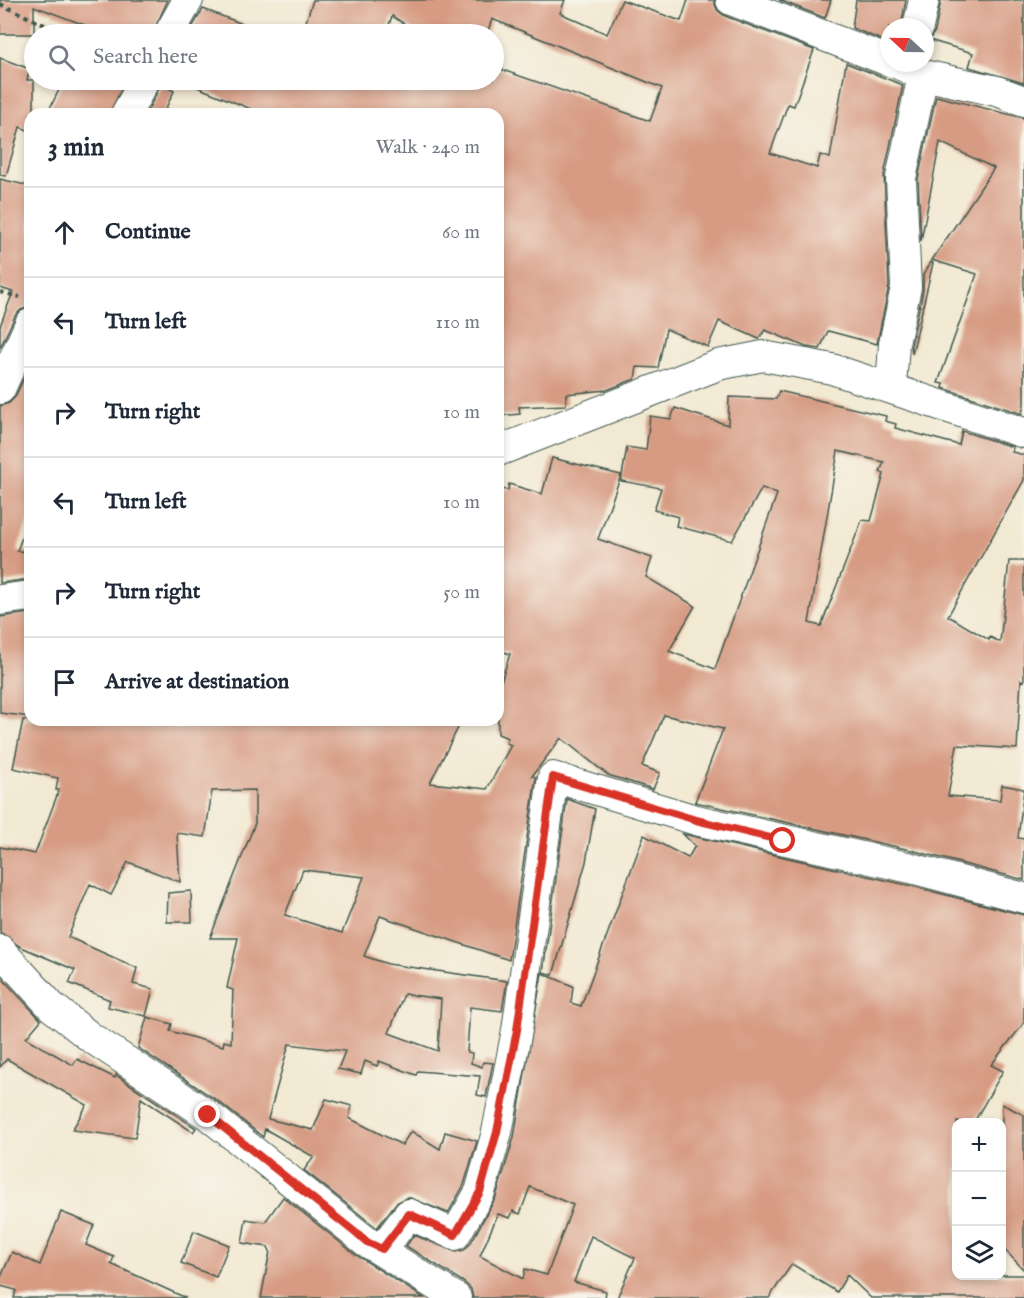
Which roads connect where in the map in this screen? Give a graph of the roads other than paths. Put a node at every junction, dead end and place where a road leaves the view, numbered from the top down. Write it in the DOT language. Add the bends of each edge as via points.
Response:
graph roads {
  1 [pos="188,0"];
  2 [pos="731,0"];
  3 [pos="924,0"];
  4 [pos="920,18"];
  5 [pos="175,24"];
  6 [pos="880,57"];
  7 [pos="905,72"];
  8 [pos="927,72"];
  9 [pos="139,90"];
  10 [pos="1024,101"];
  11 [pos="129,108"];
  12 [pos="24,337"];
  13 [pos="891,387"];
  14 [pos="0,389"];
  15 [pos="1024,433"];
  16 [pos="504,449"];
  17 [pos="24,597"];
  18 [pos="0,600"];
  19 [pos="1024,898"];
  20 [pos="0,950"];
  21 [pos="382,1249"];
  22 [pos="456,1298"];
  1 -- 5 [label="street"];
  2 -- 6 [label="street"];
  3 -- 4 [label="street"];
  7 -- 13 [label="street" via="901,178 906,287 894,344"];
  8 -- 10 [label="street"];
  9 -- 11 [label="street"];
  12 -- 14 [label="street"];
  13 -- 15 [label="street"];
  13 -- 16 [label="street" via="832,369 763,356 742,358"];
  17 -- 18 [label="street"];
  19 -- 21 [label="street" via="911,868 696,820 553,777 517,1030 497,1132 480,1192 455,1235 409,1214"];
  20 -- 21 [label="street" via="51,1006 82,1031 208,1115 367,1242"];
  21 -- 22 [label="street"];
}
